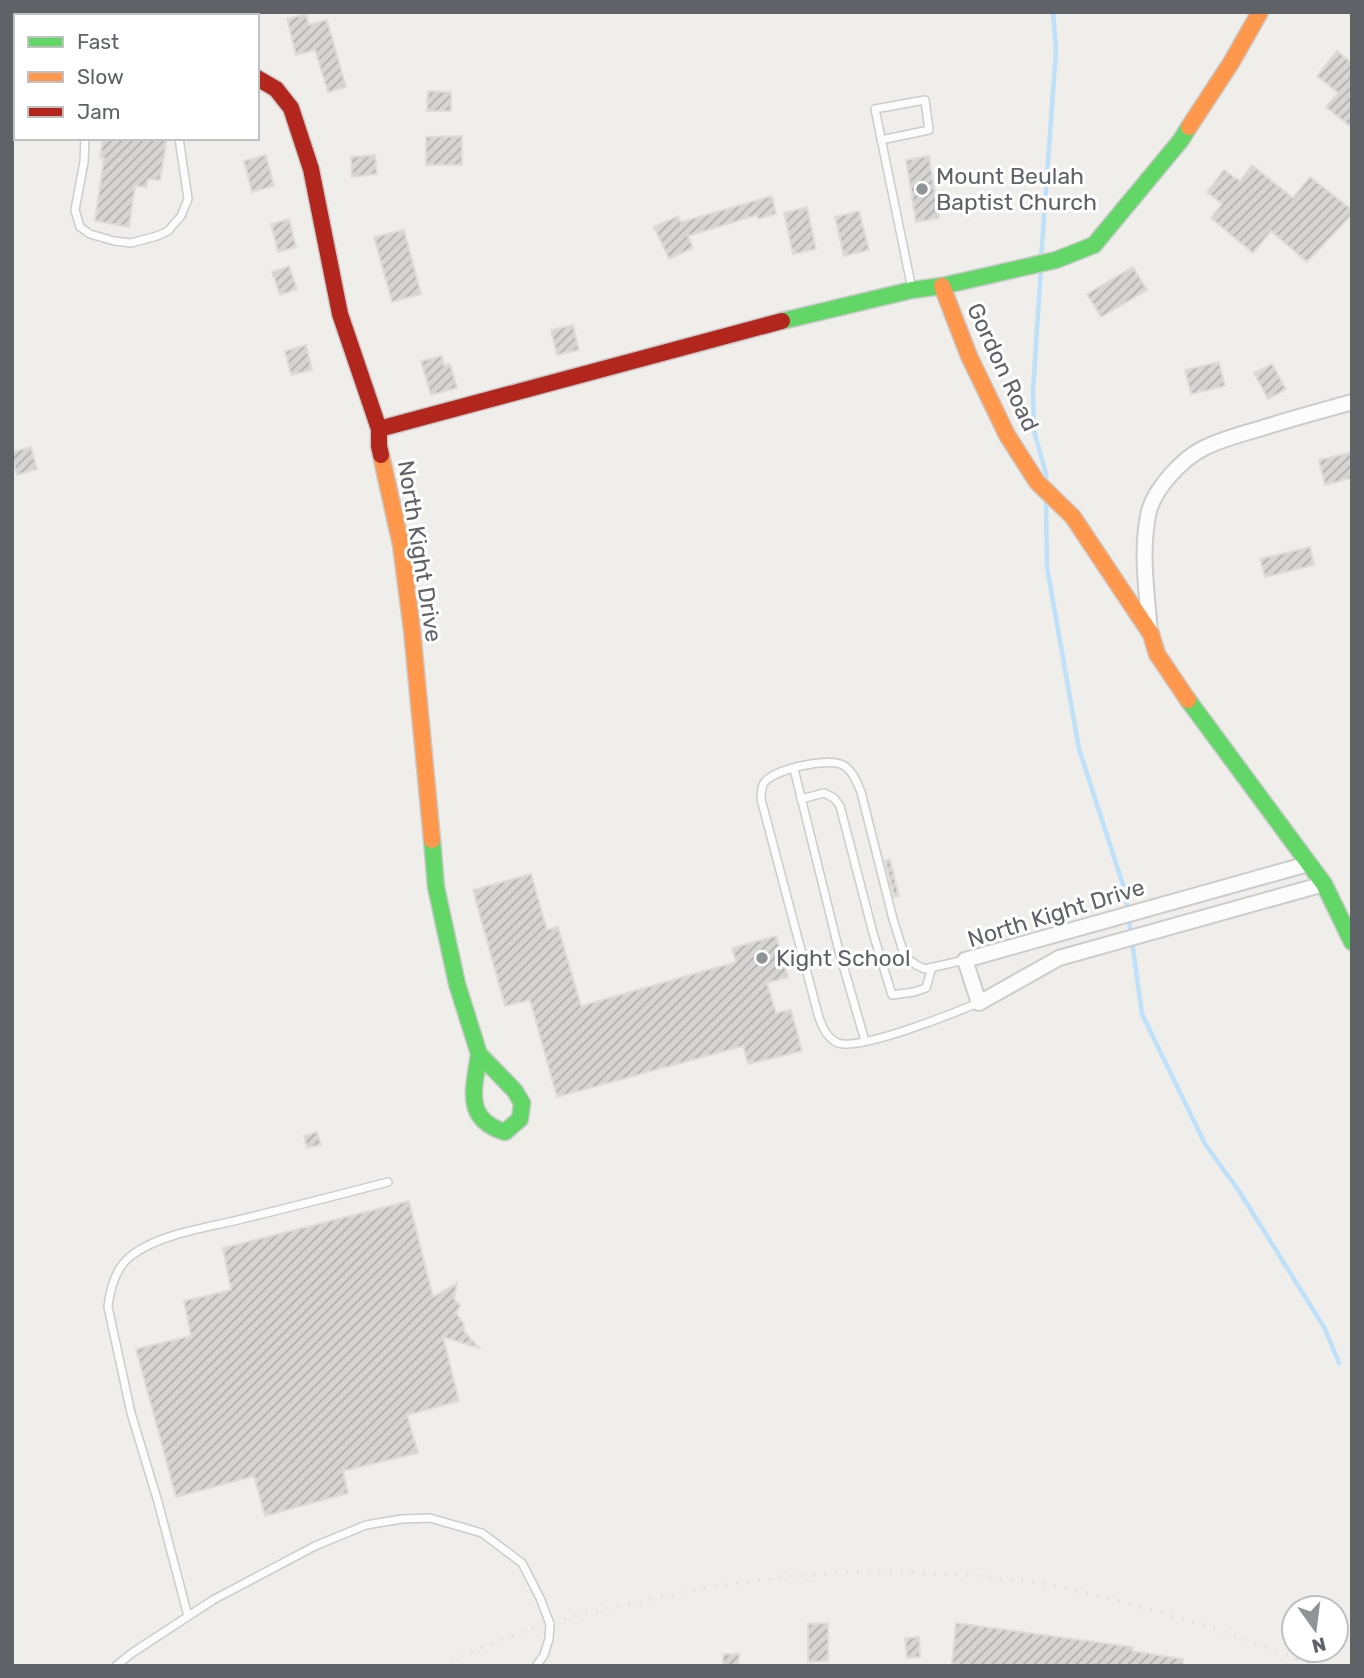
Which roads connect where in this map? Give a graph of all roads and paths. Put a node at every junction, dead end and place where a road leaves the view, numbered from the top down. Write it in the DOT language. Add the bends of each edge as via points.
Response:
graph roads {
  1 [pos="1260,12"];
  2 [pos="259,79"];
  3 [pos="85,140"];
  4 [pos="179,140"];
  5 [pos="881,140"];
  6 [pos="942,286"];
  7 [pos="912,290"];
  8 [pos="1352,402"];
  9 [pos="379,429"];
  10 [pos="1150,634"];
  11 [pos="794,769"];
  12 [pos="801,799"];
  13 [pos="1308,864"];
  14 [pos="1324,884"];
  15 [pos="1352,942"];
  16 [pos="965,960"];
  17 [pos="932,967"];
  18 [pos="979,1003"];
  19 [pos="864,1041"];
  20 [pos="479,1054"];
  21 [pos="388,1182"];
  22 [pos="188,1616"];
  23 [pos="116,1666"];
  24 [pos="536,1666"];
  1 -- 6 [label="street" via="1181,140 1094,246 1056,260"];
  2 -- 9 [label="street, North Kight Drive" via="276,89 291,108 311,169 340,314"];
  3 -- 4 [label="lane" via="75,210 80,228 131,243 158,236 181,216 188,199"];
  5 -- 5 [label="lane" via="875,109 925,100 929,130"];
  5 -- 7 [label="lane"];
  6 -- 7 [label="street, Gordon Road"];
  6 -- 10 [label="street, Gordon Road" via="1007,435 1037,482 1073,517"];
  7 -- 9 [label="street, Gordon Road"];
  8 -- 10 [label="street" via="1212,444 1186,460 1163,484 1150,509 1146,540"];
  9 -- 20 [label="street, North Kight Drive" via="412,630 436,887 457,984"];
  10 -- 13 [label="street, Gordon Road" via="1171,676"];
  11 -- 12 [label="lane"];
  11 -- 17 [label="lane" via="831,762 854,776 902,948 918,966"];
  11 -- 19 [label="lane" via="765,781 761,799 824,1031 840,1043"];
  12 -- 17 [label="lane" via="824,793 840,806 892,995 926,988"];
  12 -- 19 [label="lane"];
  13 -- 14 [label="street, Gordon Road"];
  13 -- 16 [label="street, North Kight Drive"];
  14 -- 15 [label="street, Gordon Road"];
  14 -- 18 [label="street, North Kight Drive" via="1059,958"];
  16 -- 17 [label="lane"];
  16 -- 18 [label="street, North Kight Drive"];
  18 -- 19 [label="lane"];
  20 -- 20 [label="street, North Kight Drive" via="522,1103 520,1119 505,1132 481,1122 473,1104"];
  21 -- 22 [label="lane" via="148,1245 121,1266 110,1289 108,1307 131,1413"];
  22 -- 23 [label="lane"];
  22 -- 24 [label="lane" via="315,1546 366,1525 430,1518 482,1533 522,1563 550,1623 544,1655"];
}
